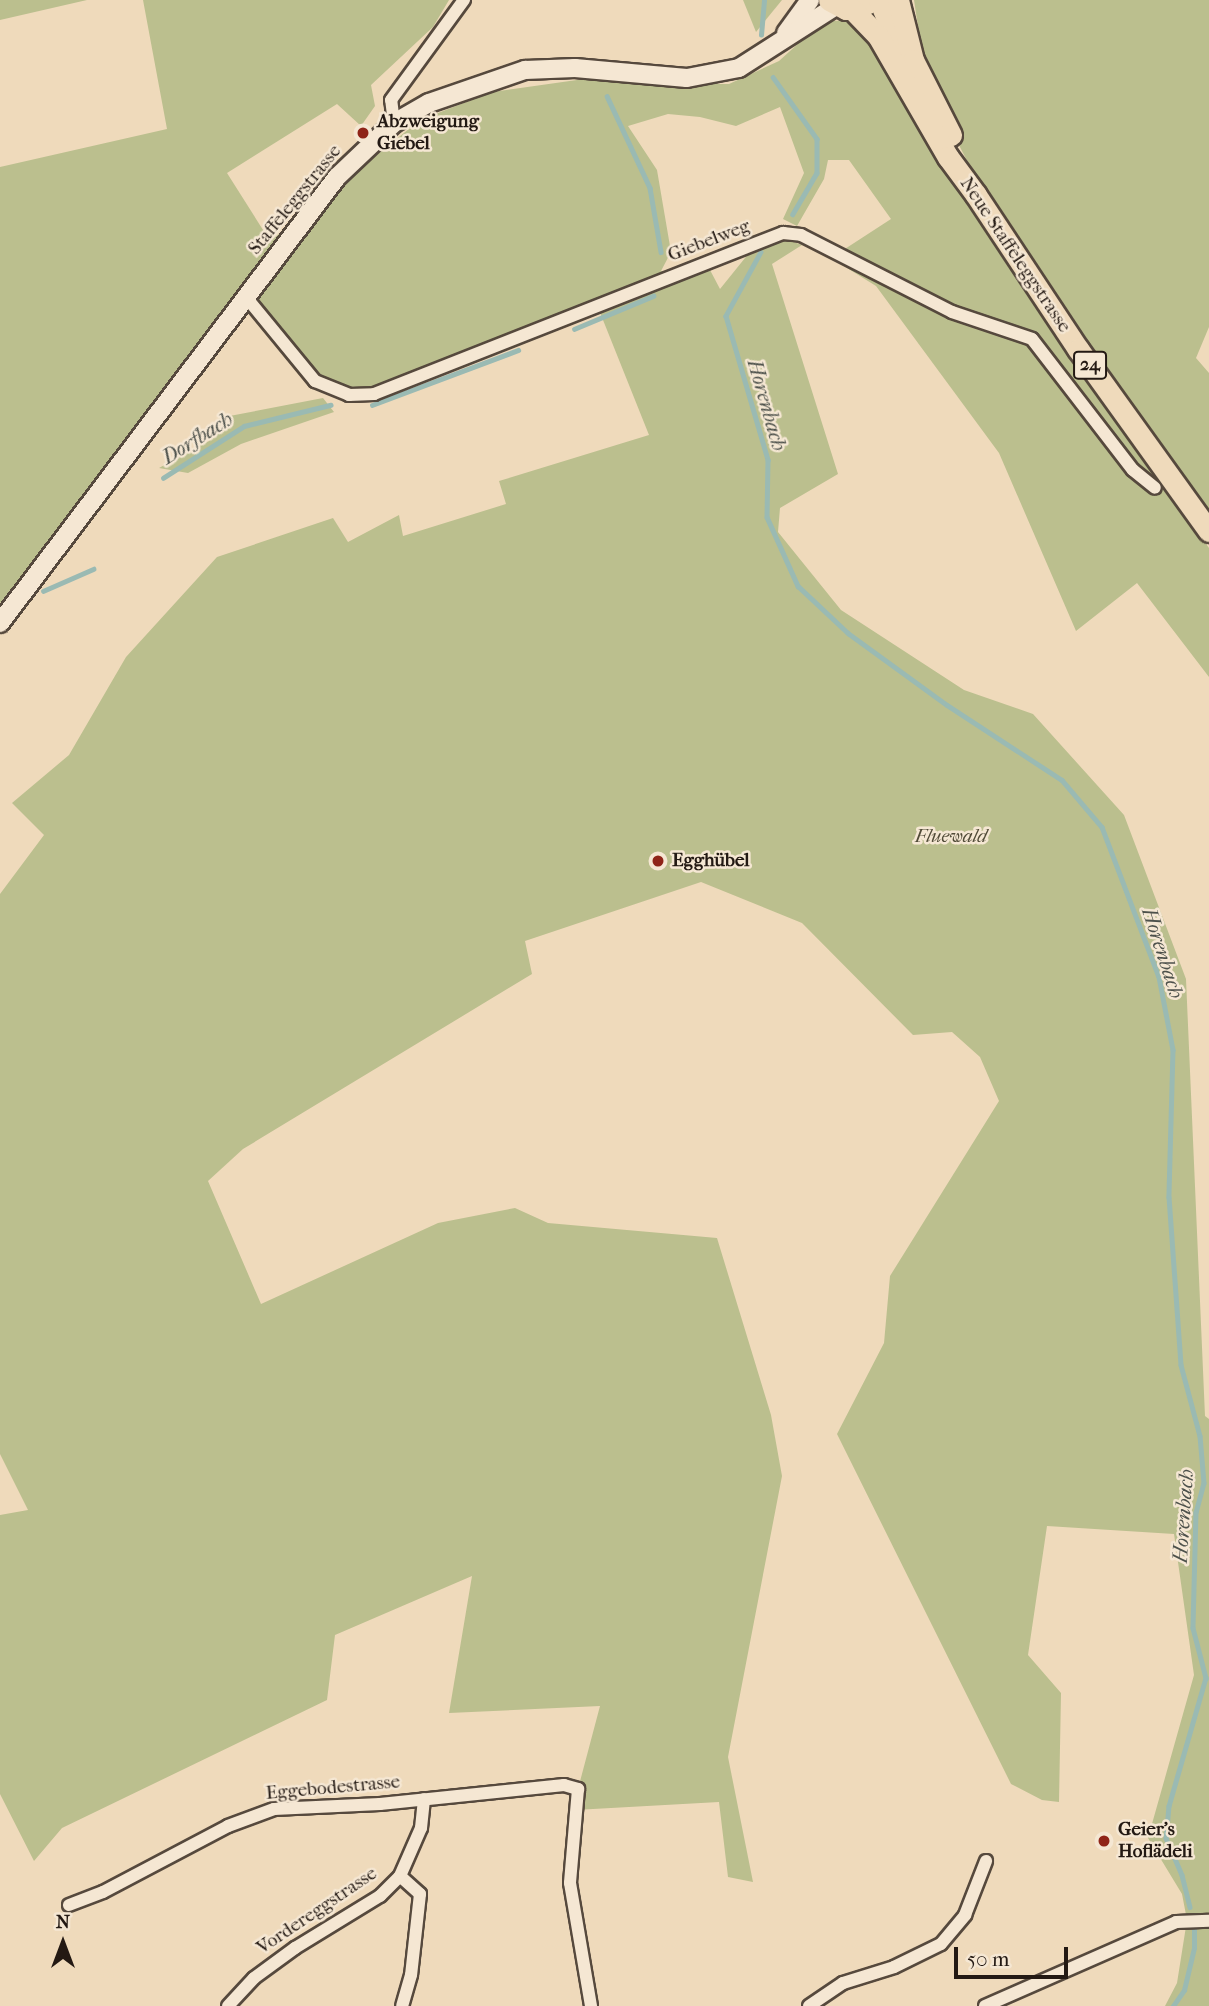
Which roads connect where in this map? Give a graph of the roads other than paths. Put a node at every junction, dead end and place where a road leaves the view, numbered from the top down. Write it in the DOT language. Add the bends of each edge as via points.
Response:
graph roads {
  1 [pos="464,0"];
  2 [pos="810,0"];
  3 [pos="879,0"];
  4 [pos="898,0"];
  5 [pos="847,4"];
  6 [pos="769,50"];
  7 [pos="913,60"];
  8 [pos="394,123"];
  9 [pos="976,194"];
  10 [pos="246,297"];
  11 [pos="1155,488"];
  12 [pos="1209,531"];
  13 [pos="3,613"];
  14 [pos="424,1799"];
  15 [pos="986,1861"];
  16 [pos="400,1875"];
  17 [pos="69,1905"];
  18 [pos="1209,1921"];
  19 [pos="228,2006"];
  20 [pos="402,2006"];
  21 [pos="591,2006"];
  22 [pos="809,2006"];
  23 [pos="985,2006"];
  1 -- 8 [label="street" via="391,100"];
  2 -- 6 [label="street, Staffeleggstrasse"];
  3 -- 7 [label="main road, 24" via="899,47"];
  4 -- 7 [label="main road, 24"];
  5 -- 6 [label="street, Staffeleggstrasse"];
  5 -- 9 [label="main road, Neue Staffeleggstrasse / 24" via="878,36 948,158"];
  6 -- 8 [label="street, Staffeleggstrasse" via="739,68 705,77 576,68 525,70 429,103"];
  7 -- 9 [label="main road, 24"];
  8 -- 10 [label="street, Staffeleggstrasse" via="337,177"];
  9 -- 12 [label="main road, Neue Staffeleggstrasse / 24" via="1078,349"];
  10 -- 11 [label="street, Giebelweg" via="315,381 349,394 374,394 783,233 802,235 952,312 1032,339 1133,470"];
  10 -- 13 [label="street, Staffeleggstrasse"];
  14 -- 16 [label="street, Vordereggstrasse" via="421,1828"];
  14 -- 17 [label="street, Eggebodestrasse" via="293,1807 252,1815"];
  14 -- 21 [label="street, Eggebodestrasse" via="564,1785 578,1788 570,1883"];
  15 -- 22 [label="street" via="965,1915 941,1944 894,1967 843,1983"];
  16 -- 19 [label="street, Vordereggstrasse" via="380,1896 254,1978"];
  16 -- 20 [label="street" via="420,1894 411,1975"];
  18 -- 23 [label="street" via="1175,1922"];
}
